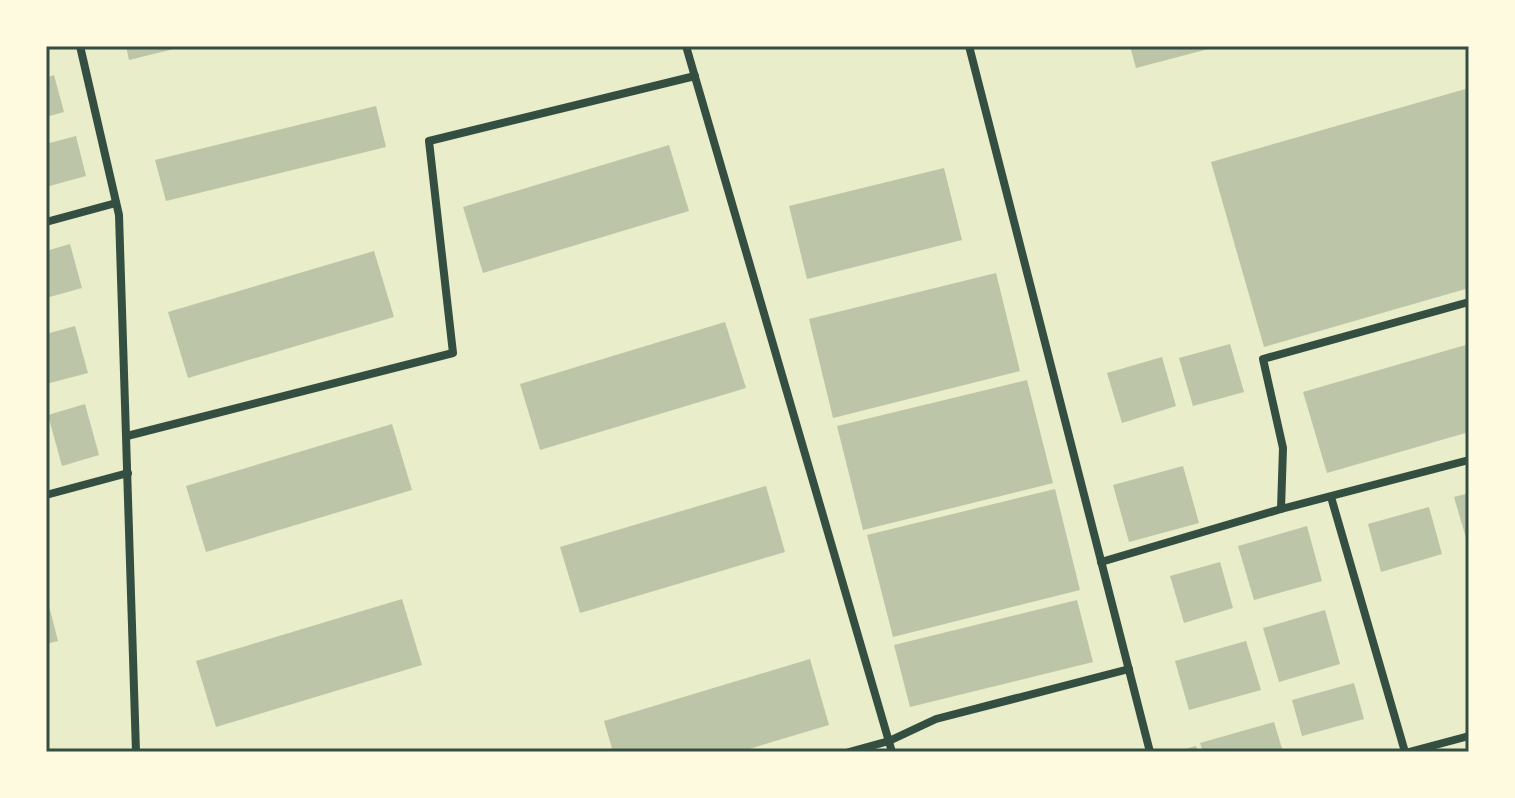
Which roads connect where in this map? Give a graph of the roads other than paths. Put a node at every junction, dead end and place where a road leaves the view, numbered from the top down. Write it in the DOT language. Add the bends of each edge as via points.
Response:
graph roads {
  1 [pos="80,46"];
  2 [pos="686,46"];
  3 [pos="969,46"];
  4 [pos="695,76"];
  5 [pos="116,203"];
  6 [pos="46,222"];
  7 [pos="1469,302"];
  8 [pos="127,436"];
  9 [pos="1469,460"];
  10 [pos="128,473"];
  11 [pos="46,495"];
  12 [pos="1331,497"];
  13 [pos="1281,509"];
  14 [pos="1101,562"];
  15 [pos="1129,669"];
  16 [pos="1469,736"];
  17 [pos="889,741"];
  18 [pos="136,752"];
  19 [pos="849,752"];
  20 [pos="892,752"];
  21 [pos="1150,752"];
  22 [pos="1407,752"];
  1 -- 5 [label="street"];
  2 -- 4 [label="street"];
  3 -- 14 [label="street"];
  4 -- 8 [label="street" via="429,141 453,353"];
  4 -- 17 [label="street"];
  5 -- 6 [label="street"];
  5 -- 8 [label="street"];
  7 -- 13 [label="street" via="1263,359 1283,448"];
  8 -- 10 [label="street"];
  9 -- 12 [label="street"];
  10 -- 11 [label="street"];
  10 -- 18 [label="street"];
  12 -- 13 [label="street"];
  12 -- 22 [label="street"];
  13 -- 14 [label="street"];
  14 -- 15 [label="street"];
  15 -- 17 [label="street" via="936,719"];
  15 -- 21 [label="street"];
  16 -- 22 [label="street"];
  17 -- 19 [label="street"];
  17 -- 20 [label="street"];
}
